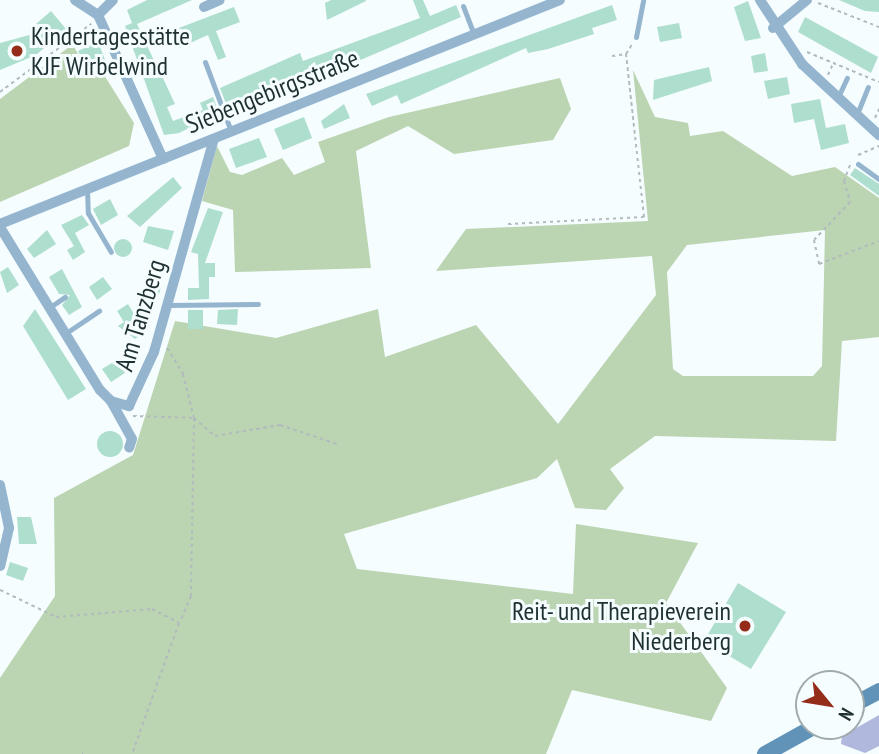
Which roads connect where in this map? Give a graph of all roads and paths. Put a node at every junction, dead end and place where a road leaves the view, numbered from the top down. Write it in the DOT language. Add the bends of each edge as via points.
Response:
graph roads {
  1 [pos="75,0"];
  2 [pos="113,0"];
  3 [pos="220,0"];
  4 [pos="560,0"];
  5 [pos="643,0"];
  6 [pos="760,0"];
  7 [pos="809,0"];
  8 [pos="463,6"];
  9 [pos="204,7"];
  10 [pos="98,15"];
  11 [pos="879,27"];
  12 [pos="774,28"];
  13 [pos="474,35"];
  14 [pos="636,37"];
  15 [pos="626,54"];
  16 [pos="612,56"];
  17 [pos="205,62"];
  18 [pos="802,64"];
  19 [pos="847,78"];
  20 [pos="879,82"];
  21 [pos="868,87"];
  22 [pos="0,92"];
  23 [pos="838,97"];
  24 [pos="857,114"];
  25 [pos="232,132"];
  26 [pos="879,135"];
  27 [pos="214,139"];
  28 [pos="879,146"];
  29 [pos="163,159"];
  30 [pos="858,164"];
  31 [pos="879,179"];
  32 [pos="87,189"];
  33 [pos="508,224"];
  34 [pos="0,226"];
  35 [pos="879,241"];
  36 [pos="111,252"];
  37 [pos="65,298"];
  38 [pos="258,304"];
  39 [pos="168,305"];
  40 [pos="50,307"];
  41 [pos="99,311"];
  42 [pos="66,333"];
  43 [pos="159,335"];
  44 [pos="111,401"];
  45 [pos="129,405"];
  46 [pos="194,418"];
  47 [pos="340,444"];
  48 [pos="130,448"];
  49 [pos="0,485"];
  50 [pos="0,566"];
  51 [pos="0,590"];
  52 [pos="179,623"];
  53 [pos="795,737"];
  54 [pos="132,754"];
  55 [pos="765,754"];
  1 -- 10 [label="street"];
  2 -- 10 [label="street"];
  3 -- 9 [label="street"];
  4 -- 13 [label="street, Siebengebirgsstraße"];
  5 -- 14 [label="lane"];
  6 -- 12 [label="street"];
  7 -- 11 [label="path"];
  7 -- 12 [label="street"];
  8 -- 13 [label="lane"];
  10 -- 22 [label="path"];
  10 -- 29 [label="street"];
  12 -- 18 [label="street"];
  13 -- 25 [label="street, Siebengebirgsstraße"];
  14 -- 15 [label="path"];
  15 -- 16 [label="path"];
  15 -- 33 [label="path" via="644,217"];
  17 -- 25 [label="lane"];
  18 -- 20 [label="path" via="809,48"];
  18 -- 23 [label="street"];
  19 -- 23 [label="lane"];
  21 -- 24 [label="lane"];
  23 -- 24 [label="street"];
  24 -- 26 [label="street"];
  25 -- 27 [label="street, Siebengebirgsstraße"];
  27 -- 29 [label="street, Siebengebirgsstraße"];
  27 -- 39 [label="street, Am Tanzberg"];
  28 -- 35 [label="path" via="861,151 844,181 850,202 814,240 819,264"];
  29 -- 32 [label="street, Siebengebirgsstraße"];
  30 -- 31 [label="lane"];
  32 -- 34 [label="street, Siebengebirgsstraße"];
  32 -- 36 [label="lane" via="88,213"];
  34 -- 40 [label="street, Am Tanzberg"];
  37 -- 40 [label="lane"];
  38 -- 39 [label="lane"];
  39 -- 43 [label="street, Am Tanzberg"];
  40 -- 42 [label="street, Am Tanzberg"];
  41 -- 42 [label="lane"];
  42 -- 44 [label="street, Am Tanzberg"];
  43 -- 45 [label="street, Am Tanzberg"];
  43 -- 46 [label="path" via="183,374"];
  44 -- 45 [label="street, Am Tanzberg"];
  44 -- 48 [label="street" via="132,439"];
  45 -- 46 [label="path" via="134,419"];
  46 -- 47 [label="path" via="215,436 279,425"];
  46 -- 52 [label="path" via="191,596"];
  49 -- 50 [label="street" via="9,528"];
  51 -- 52 [label="path" via="56,617 152,609"];
  52 -- 54 [label="path"];
  53 -- 55 [label="street"];
}
